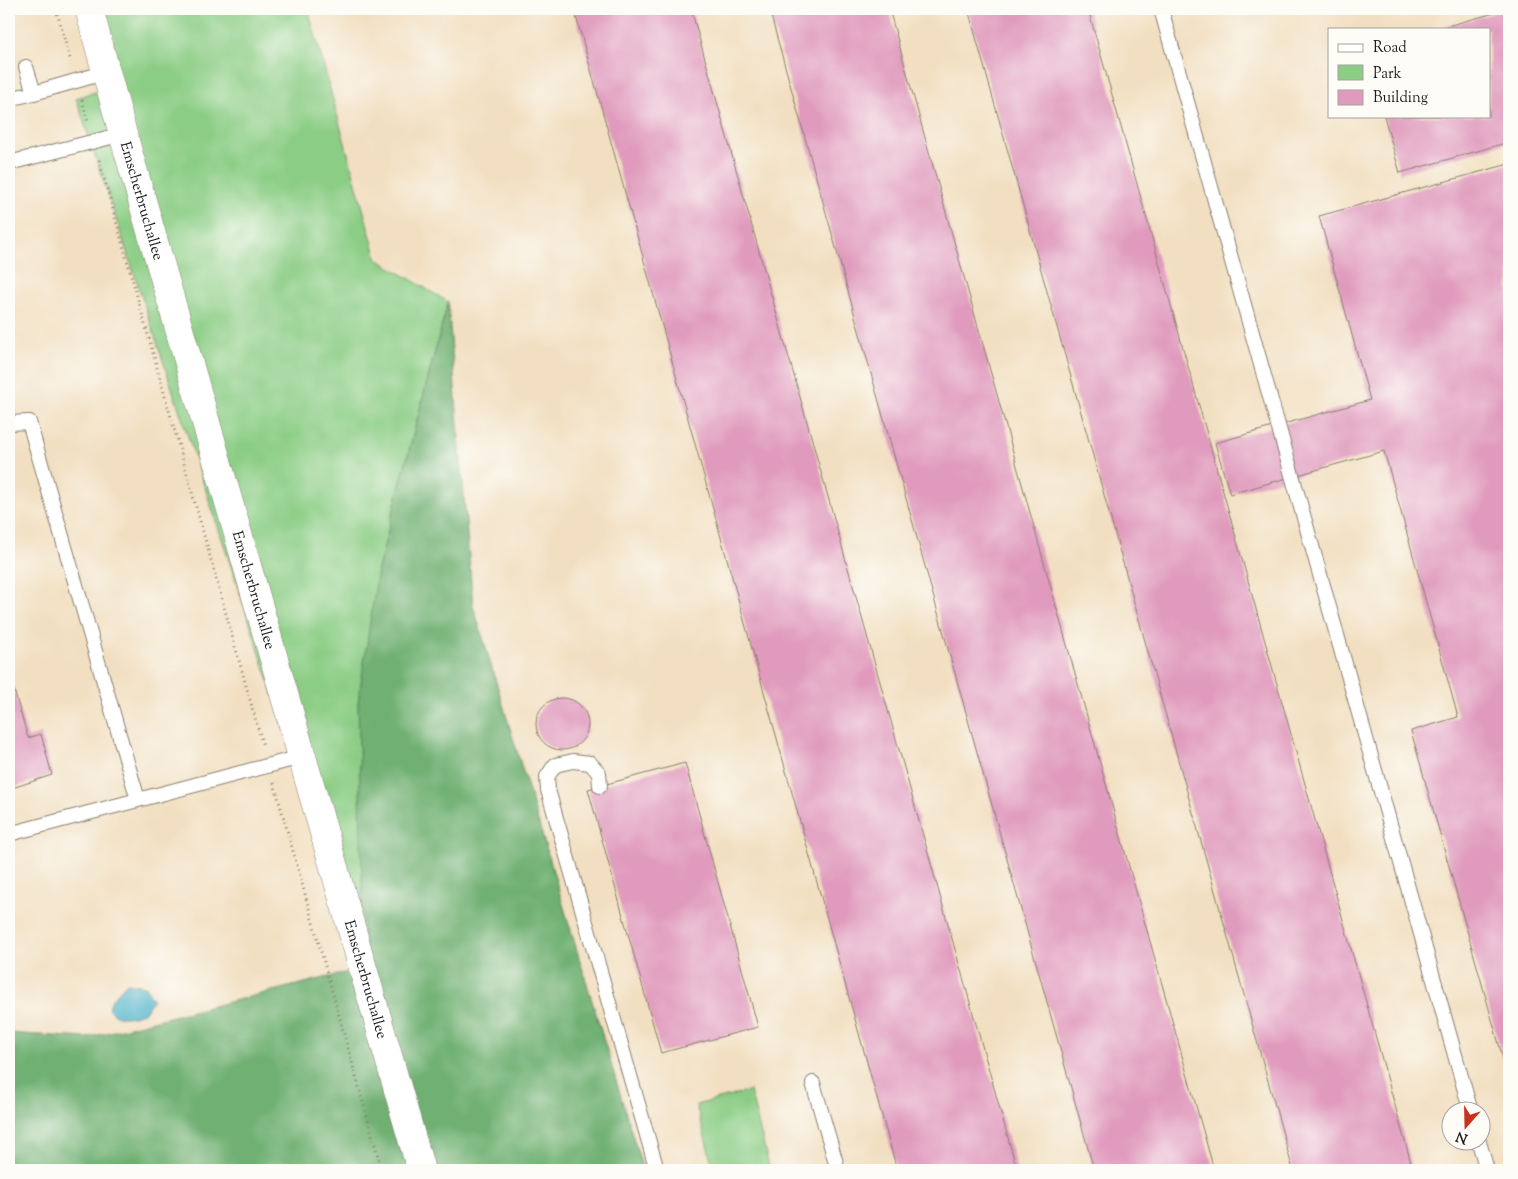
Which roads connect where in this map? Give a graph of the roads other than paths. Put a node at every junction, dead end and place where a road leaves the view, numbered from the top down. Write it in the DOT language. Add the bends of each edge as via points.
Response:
graph roads {
  1 [pos="90,9"];
  2 [pos="1162,9"];
  3 [pos="26,67"];
  4 [pos="107,72"];
  5 [pos="34,93"];
  6 [pos="9,100"];
  7 [pos="123,134"];
  8 [pos="9,164"];
  9 [pos="9,423"];
  10 [pos="301,757"];
  11 [pos="600,786"];
  12 [pos="138,800"];
  13 [pos="9,834"];
  14 [pos="813,1083"];
  15 [pos="1468,1102"];
  16 [pos="1482,1152"];
  17 [pos="421,1170"];
  18 [pos="657,1170"];
  19 [pos="838,1170"];
  20 [pos="1487,1170"];
  1 -- 4 [label="street, Emscherbruchallee"];
  2 -- 15 [label="lane"];
  3 -- 5 [label="lane"];
  4 -- 5 [label="lane"];
  4 -- 7 [label="street, Emscherbruchallee"];
  5 -- 6 [label="lane"];
  7 -- 8 [label="lane"];
  7 -- 10 [label="street, Emscherbruchallee"];
  9 -- 12 [label="lane" via="29,422"];
  10 -- 12 [label="lane"];
  10 -- 17 [label="street, Emscherbruchallee"];
  11 -- 18 [label="lane" via="599,773 590,763 573,761 555,765 547,777"];
  12 -- 13 [label="lane"];
  14 -- 19 [label="lane"];
  16 -- 20 [label="lane"];
}
